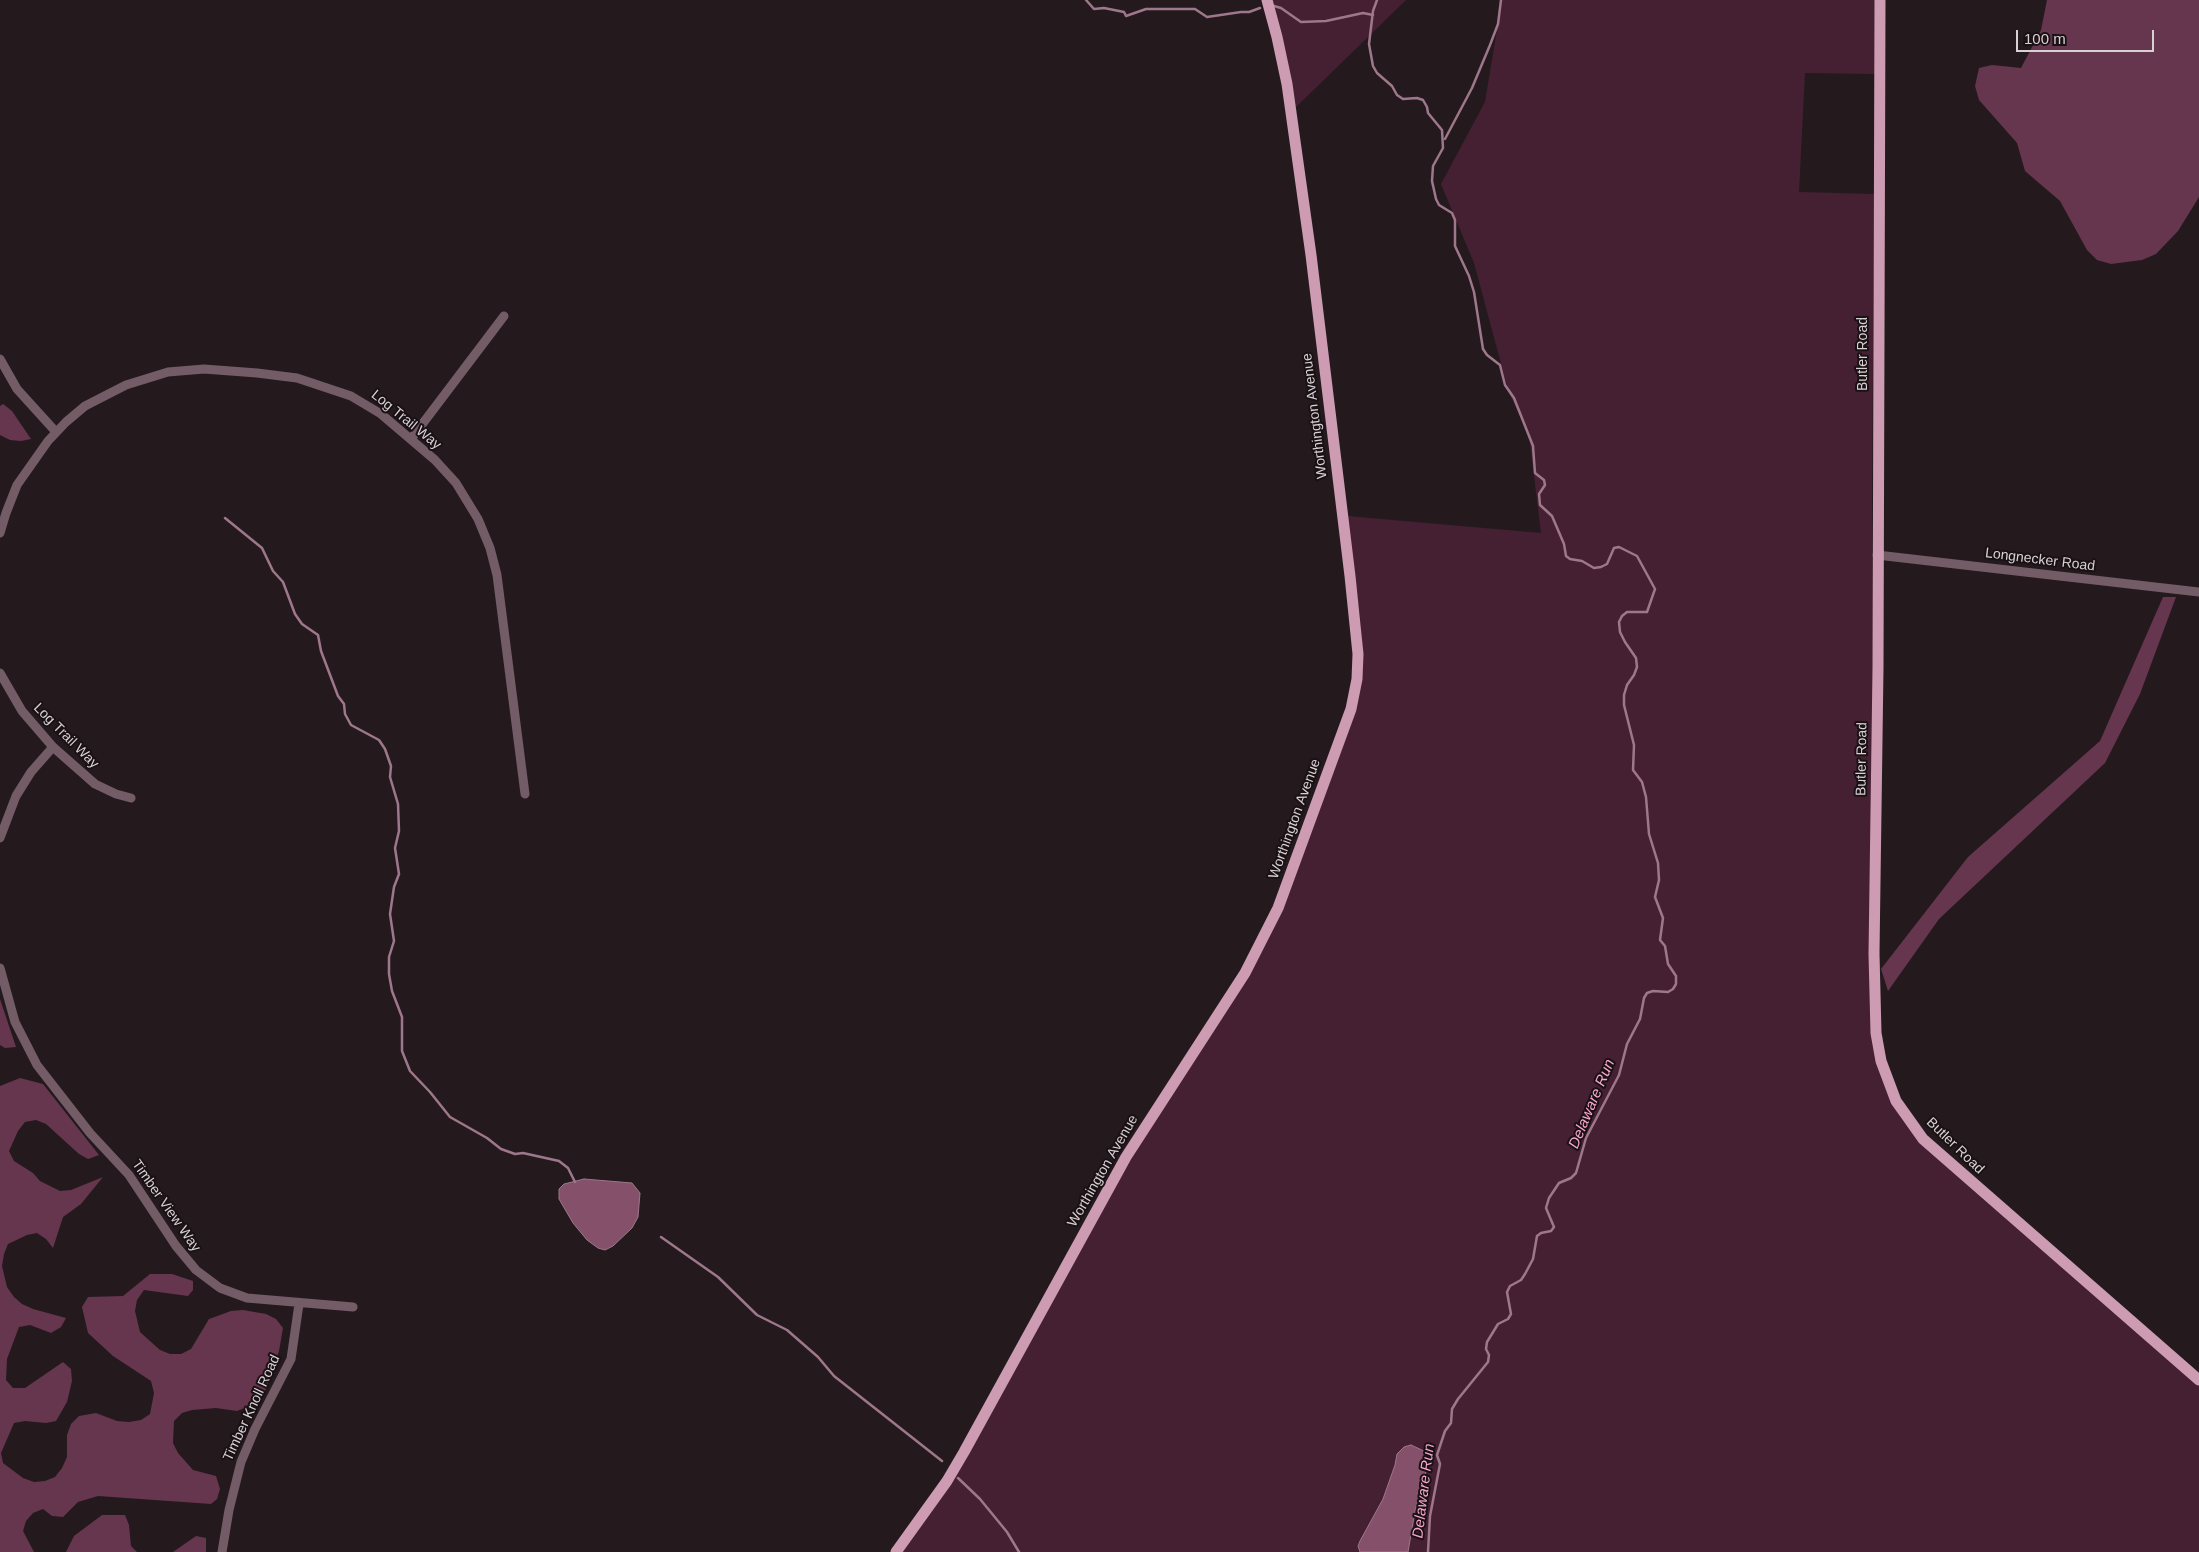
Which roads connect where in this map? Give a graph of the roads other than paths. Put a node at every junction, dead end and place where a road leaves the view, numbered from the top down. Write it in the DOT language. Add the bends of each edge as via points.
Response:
graph roads {
  1 [pos="1267,0"];
  2 [pos="1880,0"];
  3 [pos="504,316"];
  4 [pos="0,359"];
  5 [pos="56,432"];
  6 [pos="411,438"];
  7 [pos="0,533"];
  8 [pos="1877,555"];
  9 [pos="2199,592"];
  10 [pos="0,673"];
  11 [pos="54,747"];
  12 [pos="525,794"];
  13 [pos="131,798"];
  14 [pos="0,838"];
  15 [pos="0,968"];
  16 [pos="299,1304"];
  17 [pos="353,1307"];
  18 [pos="2199,1380"];
  19 [pos="222,1552"];
  20 [pos="896,1552"];
  1 -- 20 [label="main road, Worthington Avenue" via="1287,84 1351,586 1358,654 1351,709 1278,908 1245,973 1126,1157 964,1452"];
  2 -- 8 [label="main road, Butler Road"];
  3 -- 6 [label="street"];
  4 -- 5 [label="street" via="23,396"];
  5 -- 6 [label="street, Log Trail Way" via="85,406 116,389 168,372 204,369 273,374 330,387 371,407"];
  5 -- 7 [label="street, Log Trail Way" via="17,485"];
  6 -- 12 [label="street, Log Trail Way" via="456,483 478,519 490,548 501,600"];
  8 -- 9 [label="street, Longnecker Road"];
  8 -- 18 [label="main road, Butler Road" via="1874,1002 1876,1033 1887,1080 1896,1101 1923,1139"];
  10 -- 11 [label="street, Log Trail Way" via="22,711"];
  11 -- 13 [label="street, Log Trail Way" via="95,784"];
  11 -- 14 [label="street" via="31,772 16,796"];
  15 -- 16 [label="street, Timber View Way" via="15,1022 36,1065 128,1175 189,1262 212,1283 238,1296"];
  16 -- 17 [label="street, Timber View Way"];
  16 -- 19 [label="street, Timber Knoll Road" via="290,1359 240,1462"];
}
